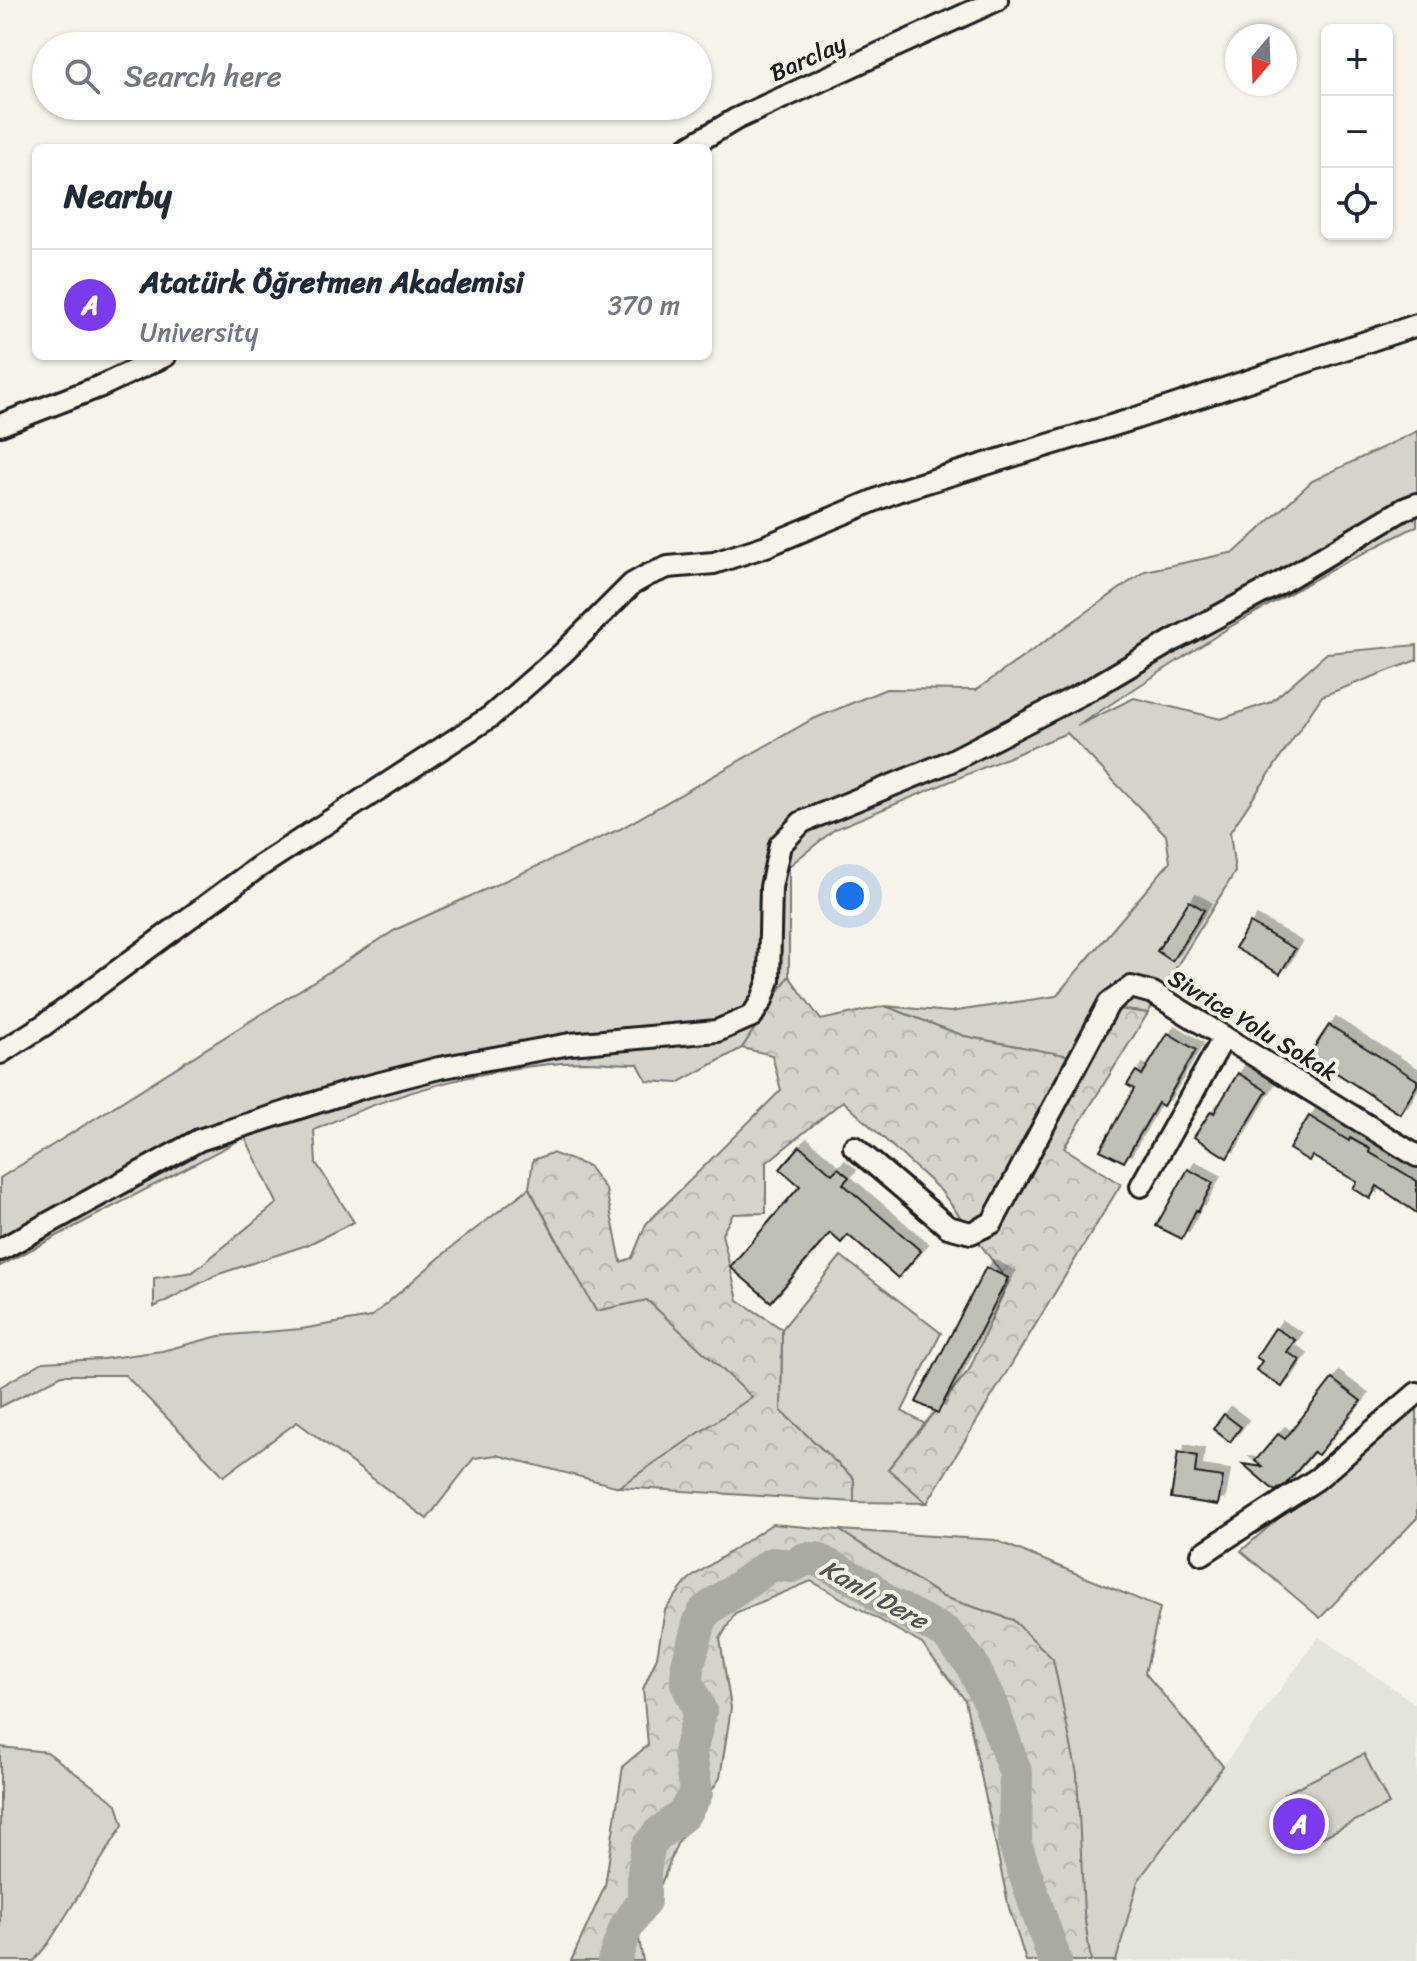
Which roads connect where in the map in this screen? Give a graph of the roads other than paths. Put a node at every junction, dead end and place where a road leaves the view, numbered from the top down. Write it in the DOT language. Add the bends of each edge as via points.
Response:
graph roads {
  1 [pos="997,0"];
  2 [pos="694,144"];
  3 [pos="1417,325"];
  4 [pos="156,360"];
  5 [pos="0,425"];
  6 [pos="1417,504"];
  7 [pos="1224,1037"];
  8 [pos="0,1053"];
  9 [pos="854,1147"];
  10 [pos="1417,1156"];
  11 [pos="1141,1186"];
  12 [pos="0,1250"];
  13 [pos="1417,1393"];
  14 [pos="1202,1554"];
  1 -- 2 [label="street, Barclay" via="736,119"];
  3 -- 8 [label="street" via="897,491 714,563 668,567 648,575 632,584 490,717 257,868"];
  4 -- 5 [label="street"];
  6 -- 12 [label="street" via="1077,697 949,762 802,822 780,845 771,887 769,980 752,1016 717,1031 570,1044 439,1068 347,1093 199,1140"];
  7 -- 9 [label="street, Sivrice Yolu Sokak" via="1153,993 1131,987 1109,1003 992,1223 971,1233 948,1227"];
  7 -- 10 [label="street, Sivrice Yolu Sokak"];
  7 -- 11 [label="street"];
  13 -- 14 [label="street" via="1317,1479"];
}
